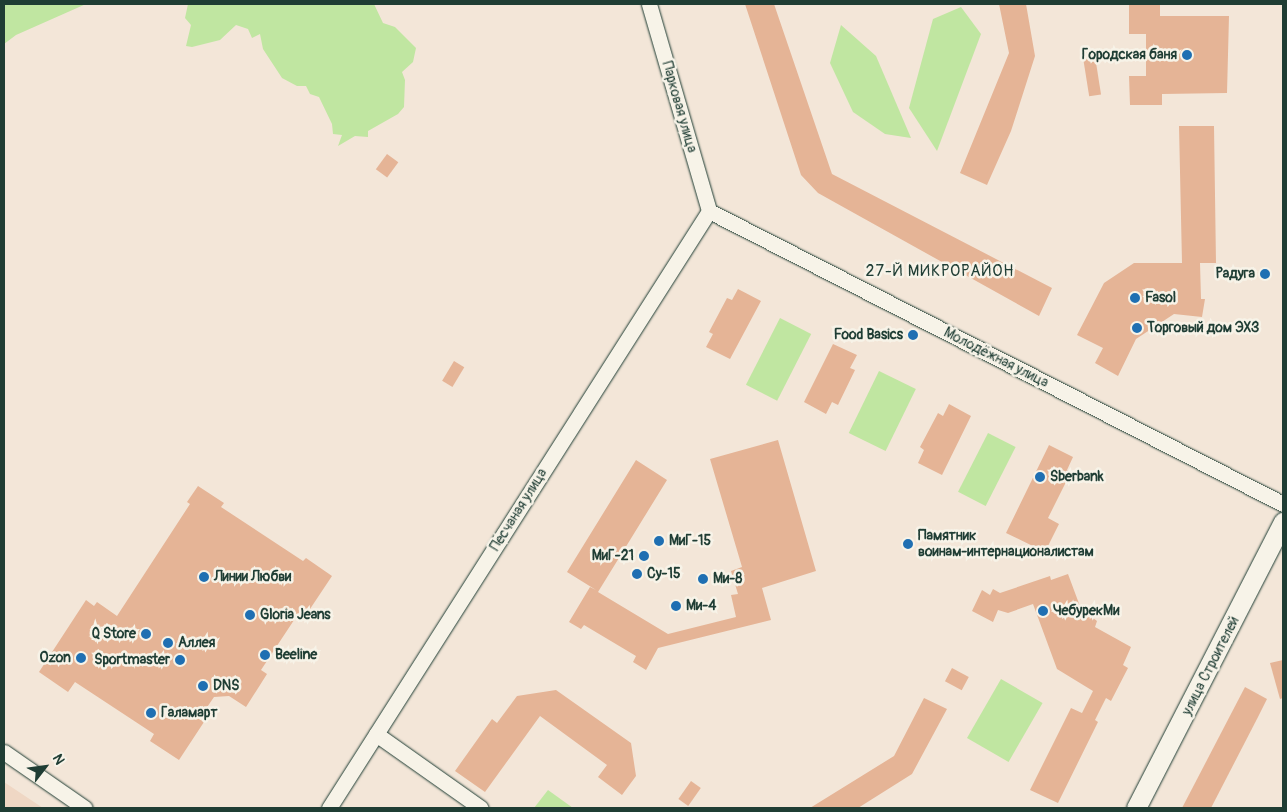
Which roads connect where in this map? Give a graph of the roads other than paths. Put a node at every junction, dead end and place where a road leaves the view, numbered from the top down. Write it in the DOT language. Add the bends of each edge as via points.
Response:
graph roads {
  1 [pos="649,4"];
  2 [pos="709,211"];
  3 [pos="1283,504"];
  4 [pos="1283,522"];
  5 [pos="376,734"];
  6 [pos="4,752"];
  7 [pos="85,808"];
  8 [pos="329,808"];
  9 [pos="481,808"];
  10 [pos="1136,808"];
  1 -- 2 [label="street, Парковая улица"];
  2 -- 3 [label="street, Молодёжная улица"];
  2 -- 5 [label="street, Песчаная улица"];
  4 -- 10 [label="street, улица Строителей"];
  5 -- 8 [label="street, Песчаная улица"];
  5 -- 9 [label="street"];
  6 -- 7 [label="street"];
}
